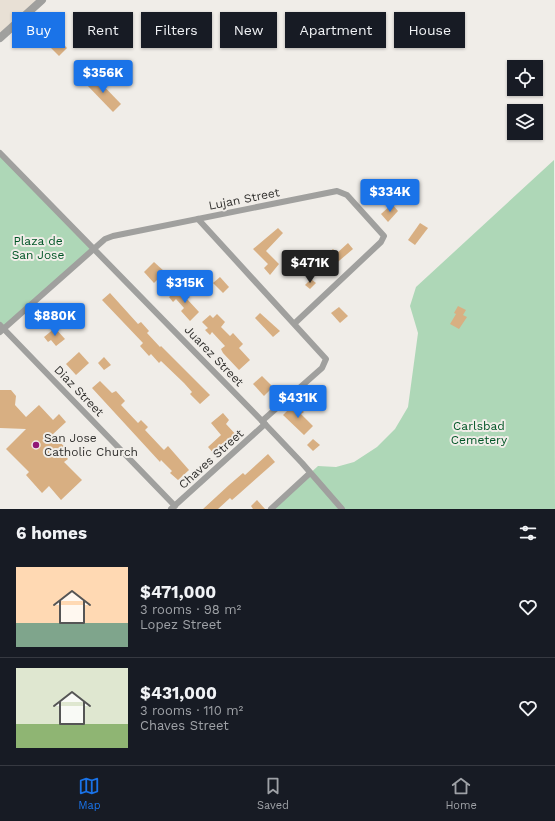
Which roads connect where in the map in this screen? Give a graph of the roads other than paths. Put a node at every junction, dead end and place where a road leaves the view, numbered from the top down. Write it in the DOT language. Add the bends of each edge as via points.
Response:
graph roads {
  1 [pos="42,0"];
  2 [pos="0,38"];
  3 [pos="0,153"];
  4 [pos="198,219"];
  5 [pos="94,250"];
  6 [pos="295,323"];
  7 [pos="1,329"];
  8 [pos="264,423"];
  9 [pos="310,473"];
  10 [pos="173,507"];
  11 [pos="271,509"];
  12 [pos="342,509"];
  1 -- 2 [label="street"];
  3 -- 5 [label="street, Juarez Street"];
  4 -- 5 [label="street, Lujan Street" via="113,236 105,239"];
  4 -- 6 [label="street"];
  4 -- 6 [label="street, Lujan Street" via="337,191 347,195 384,236 381,242"];
  5 -- 7 [label="street, Lujan Street"];
  5 -- 8 [label="street, Juarez Street"];
  6 -- 8 [label="street, Chaves Street" via="324,355 326,361 322,368"];
  7 -- 10 [label="street, Diaz Street"];
  8 -- 9 [label="street, Juarez Street"];
  8 -- 10 [label="street, Chaves Street"];
  9 -- 11 [label="street"];
  9 -- 12 [label="street, Juarez Street"];
}
